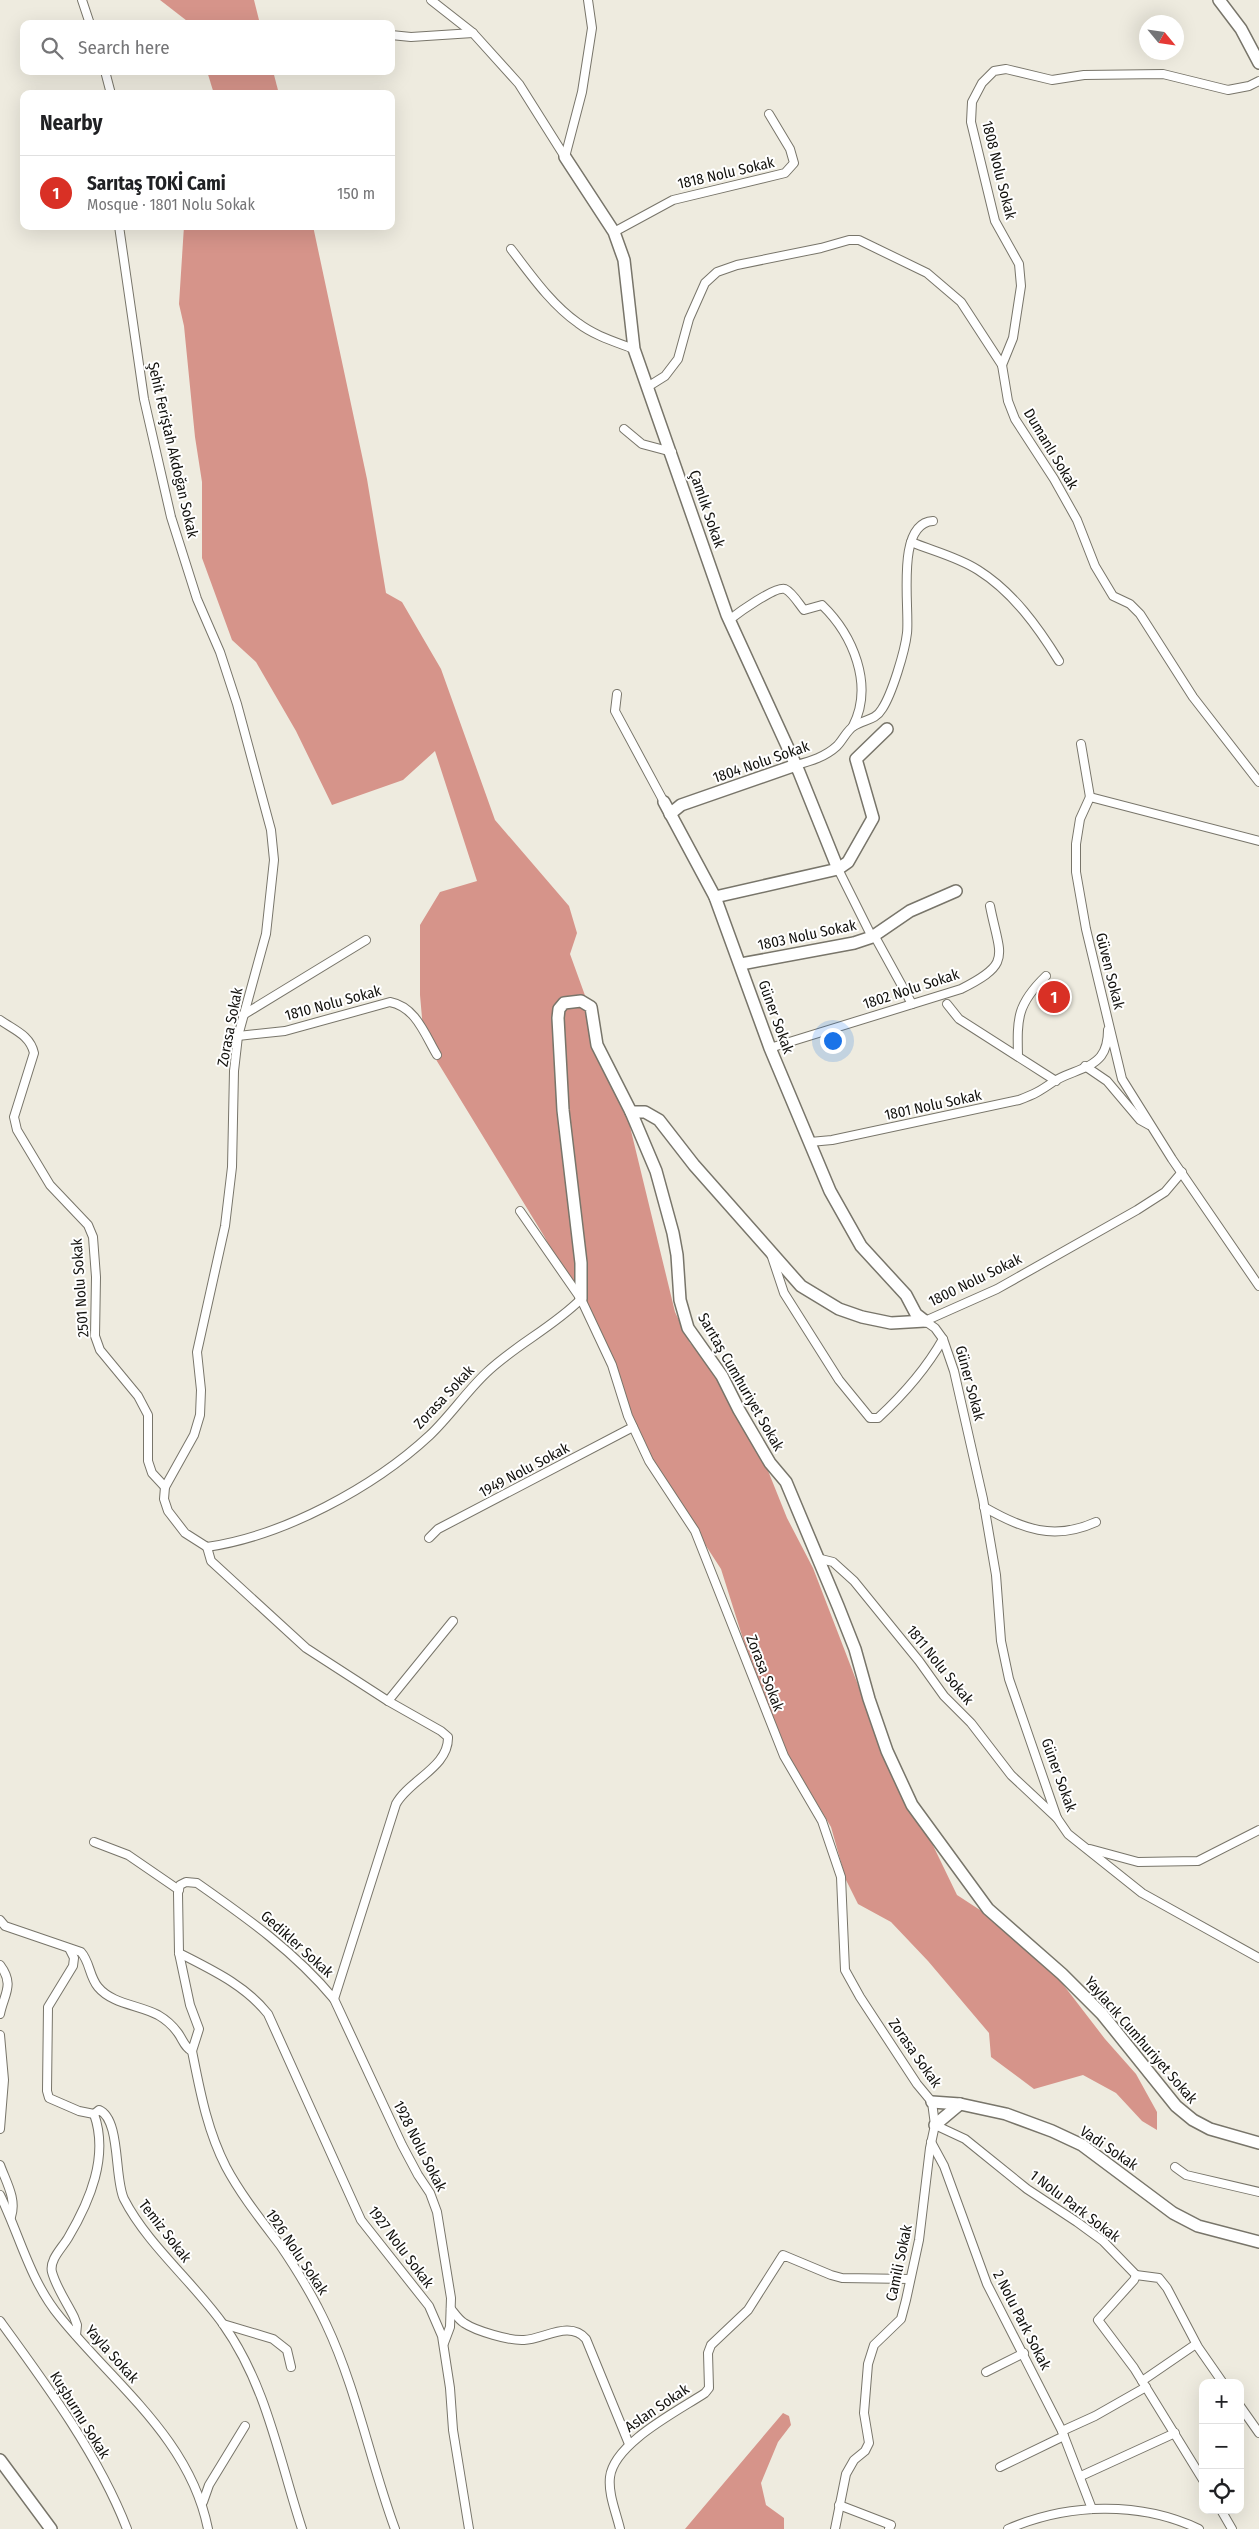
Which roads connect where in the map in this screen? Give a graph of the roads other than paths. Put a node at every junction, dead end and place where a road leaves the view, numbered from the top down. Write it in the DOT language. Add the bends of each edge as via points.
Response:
graph roads {
  1 [pos="82,0"];
  2 [pos="431,0"];
  3 [pos="588,0"];
  4 [pos="1219,0"];
  5 [pos="89,20"];
  6 [pos="473,33"];
  7 [pos="395,35"];
  8 [pos="1259,63"];
  9 [pos="106,75"];
  10 [pos="1259,81"];
  11 [pos="110,90"];
  12 [pos="769,114"];
  13 [pos="565,157"];
  14 [pos="120,230"];
  15 [pos="614,232"];
  16 [pos="510,249"];
  17 [pos="634,349"];
  18 [pos="1002,364"];
  19 [pos="649,386"];
  20 [pos="624,429"];
  21 [pos="672,452"];
  22 [pos="933,521"];
  23 [pos="911,542"];
  24 [pos="729,620"];
  25 [pos="1059,661"];
  26 [pos="617,694"];
  27 [pos="854,726"];
  28 [pos="886,729"];
  29 [pos="1081,744"];
  30 [pos="796,766"];
  31 [pos="1259,782"];
  32 [pos="1090,797"];
  33 [pos="664,802"];
  34 [pos="670,814"];
  35 [pos="267,818"];
  36 [pos="1259,841"];
  37 [pos="838,869"];
  38 [pos="956,891"];
  39 [pos="716,897"];
  40 [pos="990,906"];
  41 [pos="873,936"];
  42 [pos="366,940"];
  43 [pos="741,964"];
  44 [pos="1046,976"];
  45 [pos="912,1004"];
  46 [pos="947,1004"];
  47 [pos="243,1016"];
  48 [pos="0,1020"];
  49 [pos="1109,1024"];
  50 [pos="238,1036"];
  51 [pos="770,1048"];
  52 [pos="437,1055"];
  53 [pos="1018,1056"];
  54 [pos="1085,1066"];
  55 [pos="1056,1081"];
  56 [pos="631,1112"];
  57 [pos="1150,1125"];
  58 [pos="810,1142"];
  59 [pos="1182,1172"];
  60 [pos="520,1211"];
  61 [pos="771,1254"];
  62 [pos="1259,1286"];
  63 [pos="581,1299"];
  64 [pos="925,1321"];
  65 [pos="943,1339"];
  66 [pos="633,1427"];
  67 [pos="165,1487"];
  68 [pos="984,1507"];
  69 [pos="1096,1522"];
  70 [pos="429,1538"];
  71 [pos="206,1547"];
  72 [pos="817,1558"];
  73 [pos="453,1621"];
  74 [pos="388,1701"];
  75 [pos="1057,1818"];
  76 [pos="1259,1830"];
  77 [pos="94,1842"];
  78 [pos="1088,1848"];
  79 [pos="954,1865"];
  80 [pos="179,1890"];
  81 [pos="0,1920"];
  82 [pos="70,1950"];
  83 [pos="179,1953"];
  84 [pos="1259,1958"];
  85 [pos="0,1965"];
  86 [pos="334,1999"];
  87 [pos="0,2014"];
  88 [pos="0,2035"];
  89 [pos="192,2051"];
  90 [pos="932,2102"];
  91 [pos="960,2104"];
  92 [pos="94,2114"];
  93 [pos="935,2125"];
  94 [pos="0,2129"];
  95 [pos="932,2142"];
  96 [pos="1259,2143"];
  97 [pos="0,2165"];
  98 [pos="1175,2167"];
  99 [pos="1259,2192"];
  100 [pos="0,2195"];
  101 [pos="10,2217"];
  102 [pos="1259,2242"];
  103 [pos="1136,2275"];
  104 [pos="910,2279"];
  105 [pos="451,2309"];
  106 [pos="0,2321"];
  107 [pos="223,2324"];
  108 [pos="76,2335"];
  109 [pos="443,2344"];
  110 [pos="1196,2344"];
  111 [pos="1024,2353"];
  112 [pos="291,2367"];
  113 [pos="986,2372"];
  114 [pos="1220,2379"];
  115 [pos="1144,2384"];
  116 [pos="1244,2412"];
  117 [pos="245,2426"];
  118 [pos="1063,2433"];
  119 [pos="1175,2433"];
  120 [pos="1259,2433"];
  121 [pos="629,2444"];
  122 [pos="0,2460"];
  123 [pos="1000,2467"];
  124 [pos="1199,2473"];
  125 [pos="1080,2476"];
  126 [pos="203,2502"];
  127 [pos="839,2505"];
  128 [pos="1092,2509"];
  129 [pos="1223,2514"];
  130 [pos="50,2529"];
  131 [pos="127,2529"];
  132 [pos="208,2529"];
  133 [pos="302,2529"];
  134 [pos="395,2529"];
  135 [pos="468,2529"];
  136 [pos="620,2529"];
  137 [pos="835,2529"];
  138 [pos="889,2529"];
  139 [pos="1008,2529"];
  140 [pos="1199,2529"];
  141 [pos="1232,2529"];
  1 -- 5 [label="street"];
  2 -- 6 [label="street"];
  3 -- 13 [label="street" via="592,28 582,92"];
  4 -- 8 [label="street" via="1241,29"];
  6 -- 7 [label="street"];
  6 -- 13 [label="street" via="519,84"];
  9 -- 11 [label="street"];
  10 -- 18 [label="street, 1808 Nolu Sokak" via="1228,90 1163,74 1084,75 1052,80 1006,69 994,71 982,83 972,102 971,122 995,221 1020,264 1021,286 1014,338"];
  12 -- 15 [label="street, 1818 Nolu Sokak" via="790,149 794,163 785,173 673,200"];
  13 -- 15 [label="street, Çamlık Sokak"];
  14 -- 35 [label="street, Şehit Feriştah Akdoğan Sokak" via="144,399 171,517 197,599 220,652 237,704"];
  15 -- 17 [label="street, Çamlık Sokak" via="624,260"];
  16 -- 17 [label="street" via="579,324"];
  17 -- 19 [label="street, Çamlık Sokak"];
  18 -- 19 [label="street, Dumanlı Sokak" via="961,302 927,272 859,240 849,240 717,272 705,283 689,319 678,359 665,376"];
  18 -- 31 [label="street, Dumanlı Sokak" via="1008,401 1016,419 1077,520 1095,566 1113,596 1130,604 1140,614 1192,697"];
  19 -- 21 [label="street, Çamlık Sokak"];
  20 -- 21 [label="street" via="642,444"];
  21 -- 24 [label="street, Çamlık Sokak"];
  22 -- 23 [label="street, 1804 Nolu Sokak" via="920,526"];
  23 -- 25 [label="street" via="962,562 990,578 1026,613"];
  23 -- 27 [label="street, 1804 Nolu Sokak" via="907,562 907,636 890,692 882,710 873,719"];
  24 -- 27 [label="street" via="781,588 787,590 804,610 822,606 845,634 856,658 863,691 860,713"];
  24 -- 30 [label="street, Çamlık Sokak"];
  26 -- 33 [label="street, Güner Sokak" via="615,711"];
  27 -- 30 [label="street, 1804 Nolu Sokak" via="824,756"];
  28 -- 37 [label="street" via="856,759 873,818 848,862"];
  29 -- 32 [label="street"];
  30 -- 34 [label="street, 1804 Nolu Sokak" via="682,805"];
  30 -- 37 [label="street, Çamlık Sokak"];
  32 -- 36 [label="street"];
  32 -- 49 [label="street, Güven Sokak" via="1080,819 1076,872 1086,930"];
  33 -- 34 [label="street, Güner Sokak"];
  34 -- 39 [label="street, Güner Sokak"];
  35 -- 47 [label="street, Zorasa Sokak" via="274,860 272,896 266,934"];
  37 -- 39 [label="street"];
  37 -- 41 [label="street, Çamlık Sokak"];
  38 -- 41 [label="street, 1803 Nolu Sokak" via="900,916"];
  39 -- 43 [label="street, Güner Sokak"];
  40 -- 45 [label="street, 1802 Nolu Sokak" via="1000,956 996,967 961,989"];
  41 -- 43 [label="street, 1803 Nolu Sokak"];
  41 -- 45 [label="street, Çamlık Sokak"];
  42 -- 47 [label="street"];
  43 -- 51 [label="street, Güner Sokak"];
  44 -- 53 [label="street" via="1023,1003 1019,1014"];
  45 -- 51 [label="street, 1802 Nolu Sokak"];
  46 -- 53 [label="street" via="959,1019"];
  47 -- 50 [label="street, Zorasa Sokak"];
  48 -- 67 [label="street, 2501 Nolu Sokak" via="32,1043 34,1053 14,1117 17,1130 50,1185 83,1220 93,1237 96,1277 94,1336 100,1350 138,1396 148,1416 148,1461 152,1474"];
  49 -- 54 [label="street, 1801 Nolu Sokak" via="1105,1050 1096,1061"];
  49 -- 57 [label="street, Güven Sokak" via="1122,1079"];
  50 -- 52 [label="street, 1810 Nolu Sokak" via="285,1031 390,1002 400,1004 412,1013"];
  50 -- 67 [label="street, Zorasa Sokak" via="232,1167 225,1226 197,1352 200,1415 194,1435"];
  51 -- 58 [label="street, Güner Sokak"];
  53 -- 55 [label="street"];
  54 -- 55 [label="street, 1801 Nolu Sokak"];
  54 -- 57 [label="street" via="1107,1081 1140,1120"];
  55 -- 58 [label="street, 1801 Nolu Sokak" via="1043,1092 1019,1100"];
  56 -- 61 [label="street, 1800 Nolu Sokak" via="645,1112 659,1120"];
  56 -- 63 [label="street, Sarıtaş Cumhuriyet Sokak" via="597,1045 591,1007 581,1001 564,1003 558,1018 562,1110 582,1263"];
  56 -- 72 [label="street, Sarıtaş Cumhuriyet Sokak" via="656,1171 673,1232 680,1300 688,1328 722,1376 770,1463 786,1482"];
  57 -- 59 [label="street, Güven Sokak"];
  58 -- 64 [label="street, Güner Sokak" via="830,1191 861,1246"];
  59 -- 62 [label="street, Güven Sokak"];
  59 -- 64 [label="street, 1800 Nolu Sokak" via="1164,1192 1137,1210 997,1288"];
  60 -- 63 [label="street"];
  61 -- 64 [label="street, 1800 Nolu Sokak" via="801,1286 839,1309 890,1323"];
  61 -- 65 [label="street" via="784,1293 839,1380 870,1418 878,1418 910,1385 932,1359"];
  63 -- 66 [label="street, Zorasa Sokak" via="612,1365"];
  63 -- 71 [label="street, Zorasa Sokak" via="559,1320 485,1374 429,1436 336,1503 232,1543"];
  64 -- 65 [label="street, Güner Sokak"];
  65 -- 68 [label="street, Güner Sokak" via="954,1371"];
  66 -- 70 [label="street, 1949 Nolu Sokak" via="438,1529"];
  66 -- 90 [label="street, Zorasa Sokak" via="649,1461 695,1531 784,1756 822,1821 841,1877 845,1970 917,2084"];
  67 -- 71 [label="street" via="168,1511 185,1533"];
  68 -- 69 [label="street" via="1028,1529 1076,1531"];
  68 -- 75 [label="street, Güner Sokak" via="1009,1679"];
  71 -- 74 [label="street, Gedikler Sokak" via="211,1562 306,1648"];
  72 -- 75 [label="street, 1811 Nolu Sokak" via="833,1562 854,1581 1011,1775"];
  72 -- 79 [label="street, Sarıtaş Cumhuriyet Sokak" via="855,1650 869,1699 905,1792"];
  73 -- 74 [label="street"];
  74 -- 86 [label="street, Gedikler Sokak" via="441,1731 448,1737 448,1747 446,1754 401,1795 396,1804"];
  75 -- 78 [label="street, Güner Sokak" via="1068,1834"];
  76 -- 78 [label="street" via="1198,1861 1138,1862"];
  77 -- 80 [label="street" via="128,1855"];
  78 -- 84 [label="street, Güner Sokak" via="1142,1893"];
  79 -- 96 [label="street, Yaylacık Cumhuriyet Sokak" via="988,1909 1102,2014 1176,2106 1210,2129"];
  80 -- 83 [label="street"];
  80 -- 86 [label="street, Gedikler Sokak" via="180,1885 186,1882 198,1883 260,1927"];
  81 -- 82 [label="street" via="5,1926"];
  82 -- 89 [label="street" via="81,1952 87,1959 98,1987 111,1997 157,2015 171,2025 187,2049"];
  82 -- 92 [label="street" via="73,1966 48,2007 47,2091 49,2098 61,2105"];
  83 -- 89 [label="street" via="199,2029"];
  83 -- 109 [label="street, 1927 Nolu Sokak" via="221,1974 256,1999 268,2014 361,2220 429,2306"];
  85 -- 87 [label="street" via="7,1978 8,1990"];
  86 -- 105 [label="street, 1928 Nolu Sokak" via="402,2145 434,2200"];
  88 -- 94 [label="street" via="4,2080"];
  89 -- 134 [label="street, 1926 Nolu Sokak" via="203,2106 226,2167 256,2216 308,2288 343,2362"];
  90 -- 91 [label="street, Vadi Sokak"];
  90 -- 93 [label="street, Camili Sokak"];
  91 -- 93 [label="street"];
  91 -- 102 [label="street, Vadi Sokak" via="1006,2114 1052,2131 1082,2145 1173,2214 1198,2226"];
  92 -- 107 [label="street, Temiz Sokak" via="99,2110 109,2119 122,2197"];
  92 -- 108 [label="street" via="100,2140 99,2166 87,2200 54,2260 52,2271 77,2325"];
  93 -- 95 [label="street, Camili Sokak"];
  93 -- 103 [label="street, 1 Nolu Park Sokak" via="965,2139 1027,2188 1103,2241"];
  95 -- 104 [label="street, Camili Sokak" via="919,2240"];
  95 -- 111 [label="street, 2 Nolu Park Sokak" via="944,2166 987,2284"];
  97 -- 101 [label="street" via="14,2208"];
  98 -- 99 [label="street" via="1186,2175"];
  100 -- 101 [label="street, Yayla Sokak"];
  101 -- 108 [label="street, Yayla Sokak" via="32,2277"];
  103 -- 110 [label="street" via="1159,2278"];
  103 -- 115 [label="street" via="1098,2320"];
  104 -- 121 [label="street, Aslan Sokak" via="842,2278 783,2255 748,2310 712,2345 708,2353 709,2388 705,2393"];
  104 -- 127 [label="street, Camili Sokak" via="901,2319 874,2346 868,2364 864,2413 869,2443 846,2474"];
  105 -- 109 [label="street, 1928 Nolu Sokak" via="450,2327"];
  105 -- 121 [label="street" via="464,2323 511,2339 524,2340 571,2330 580,2332 586,2339"];
  106 -- 131 [label="street, Kuşburnu Sokak" via="41,2378 114,2496"];
  107 -- 112 [label="street" via="273,2339 287,2350"];
  107 -- 133 [label="street, Temiz Sokak" via="256,2380"];
  108 -- 126 [label="street, Yayla Sokak" via="126,2388 179,2454"];
  109 -- 135 [label="street, 1927 Nolu Sokak"];
  110 -- 114 [label="street"];
  110 -- 115 [label="street"];
  111 -- 113 [label="street"];
  111 -- 118 [label="street, 2 Nolu Park Sokak"];
  115 -- 118 [label="street"];
  115 -- 119 [label="street"];
  116 -- 120 [label="street"];
  117 -- 126 [label="street" via="216,2473"];
  118 -- 123 [label="street"];
  118 -- 125 [label="street, 2 Nolu Park Sokak"];
  119 -- 124 [label="street"];
  119 -- 125 [label="street"];
  121 -- 136 [label="street, Aslan Sokak" via="616,2458 610,2477 610,2491"];
  122 -- 130 [label="street"];
  125 -- 128 [label="street, 2 Nolu Park Sokak"];
  126 -- 132 [label="street, Yayla Sokak"];
  127 -- 137 [label="street, Camili Sokak"];
  127 -- 138 [label="street" via="891,2525"];
  128 -- 139 [label="street" via="1044,2517"];
  128 -- 140 [label="street" via="1140,2509"];
  129 -- 141 [label="street"];
}
